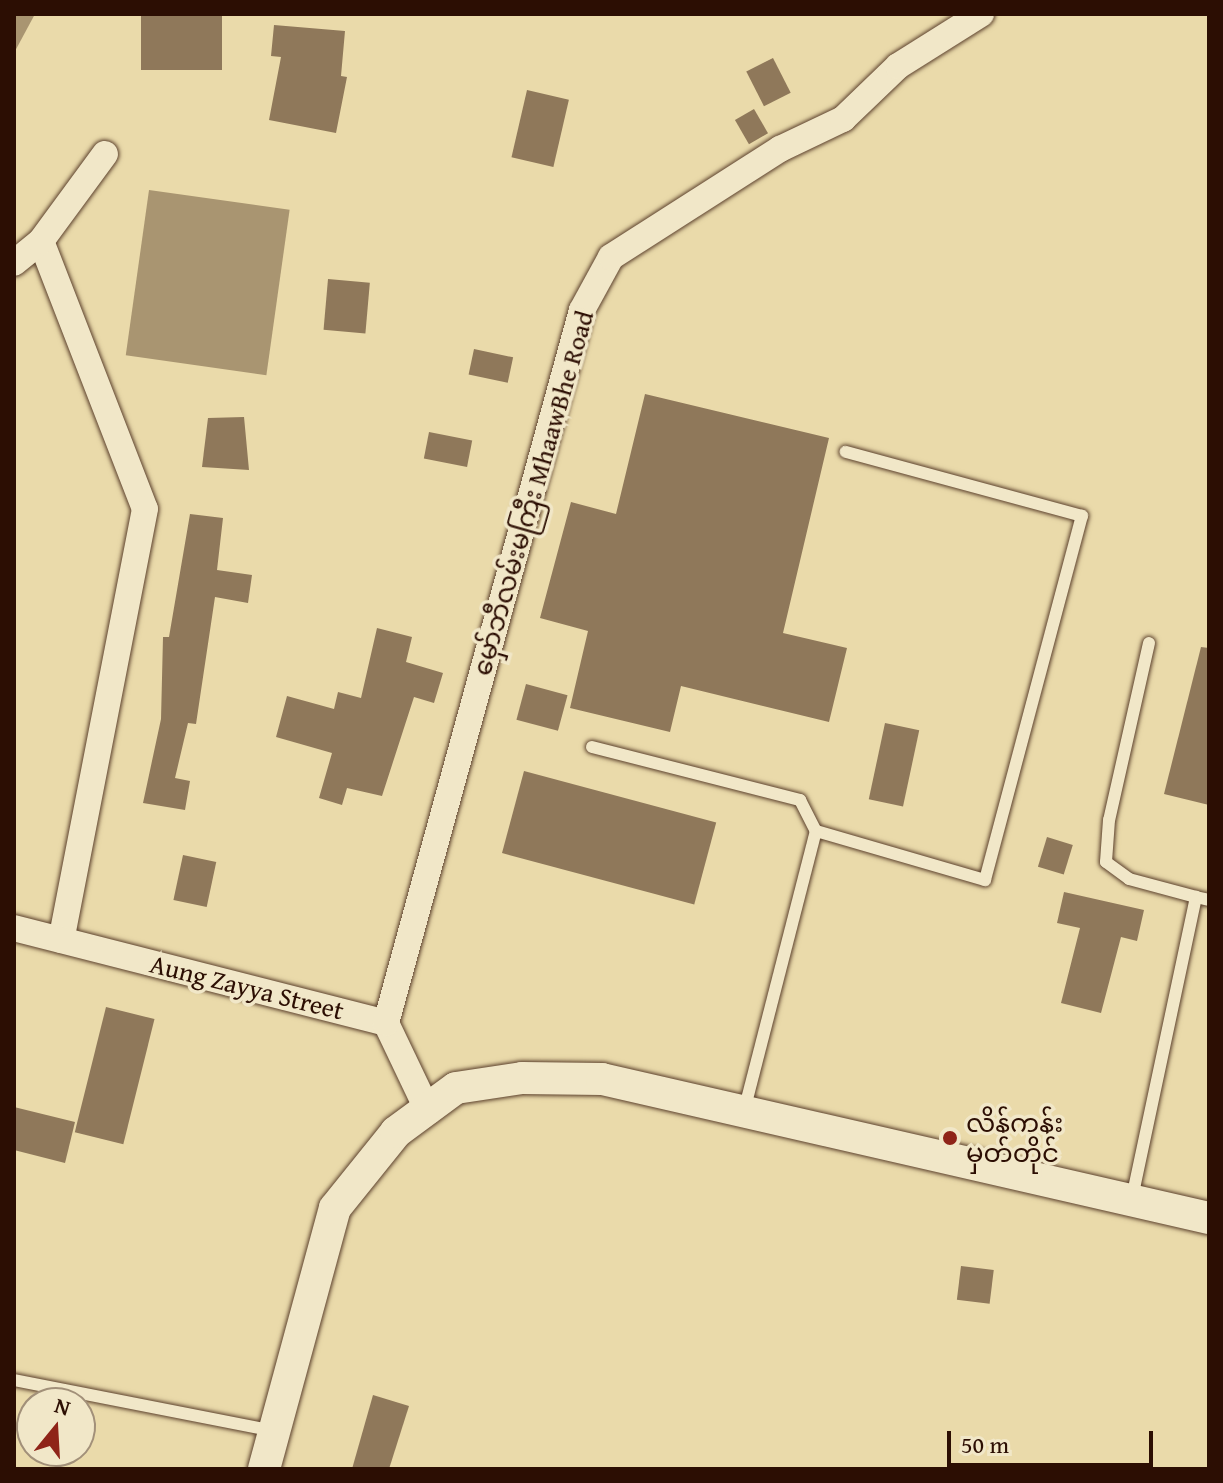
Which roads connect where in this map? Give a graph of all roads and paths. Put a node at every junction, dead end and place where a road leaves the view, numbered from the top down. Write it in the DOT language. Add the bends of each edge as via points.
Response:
graph roads {
  1 [pos="981,14"];
  2 [pos="105,154"];
  3 [pos="41,241"];
  4 [pos="14,263"];
  5 [pos="846,452"];
  6 [pos="1149,643"];
  7 [pos="592,747"];
  8 [pos="816,831"];
  9 [pos="1203,898"];
  10 [pos="14,928"];
  11 [pos="61,940"];
  12 [pos="386,1023"];
  13 [pos="428,1111"];
  14 [pos="744,1112"];
  15 [pos="1132,1198"];
  16 [pos="1209,1218"];
  17 [pos="14,1380"];
  18 [pos="274,1431"];
  19 [pos="264,1469"];
  1 -- 12 [label="street, မှော်ဘီလမ်းမကြီး MhaawBhe Road" via="898,66 843,119 780,149 611,257 582,310"];
  2 -- 3 [label="street"];
  3 -- 4 [label="street"];
  3 -- 11 [label="street" via="145,509"];
  5 -- 8 [label="lane" via="1082,516 985,880"];
  6 -- 9 [label="lane" via="1109,820 1106,862 1129,879"];
  7 -- 8 [label="lane" via="800,800"];
  8 -- 14 [label="lane"];
  9 -- 15 [label="lane"];
  10 -- 11 [label="street, Aung Zayya Street"];
  11 -- 12 [label="street, Aung Zayya Street"];
  12 -- 13 [label="street"];
  13 -- 14 [label="street" via="456,1088 522,1078 602,1079"];
  13 -- 18 [label="street" via="396,1132 335,1208"];
  14 -- 15 [label="street"];
  15 -- 16 [label="street"];
  17 -- 18 [label="lane"];
  18 -- 19 [label="street"];
}
